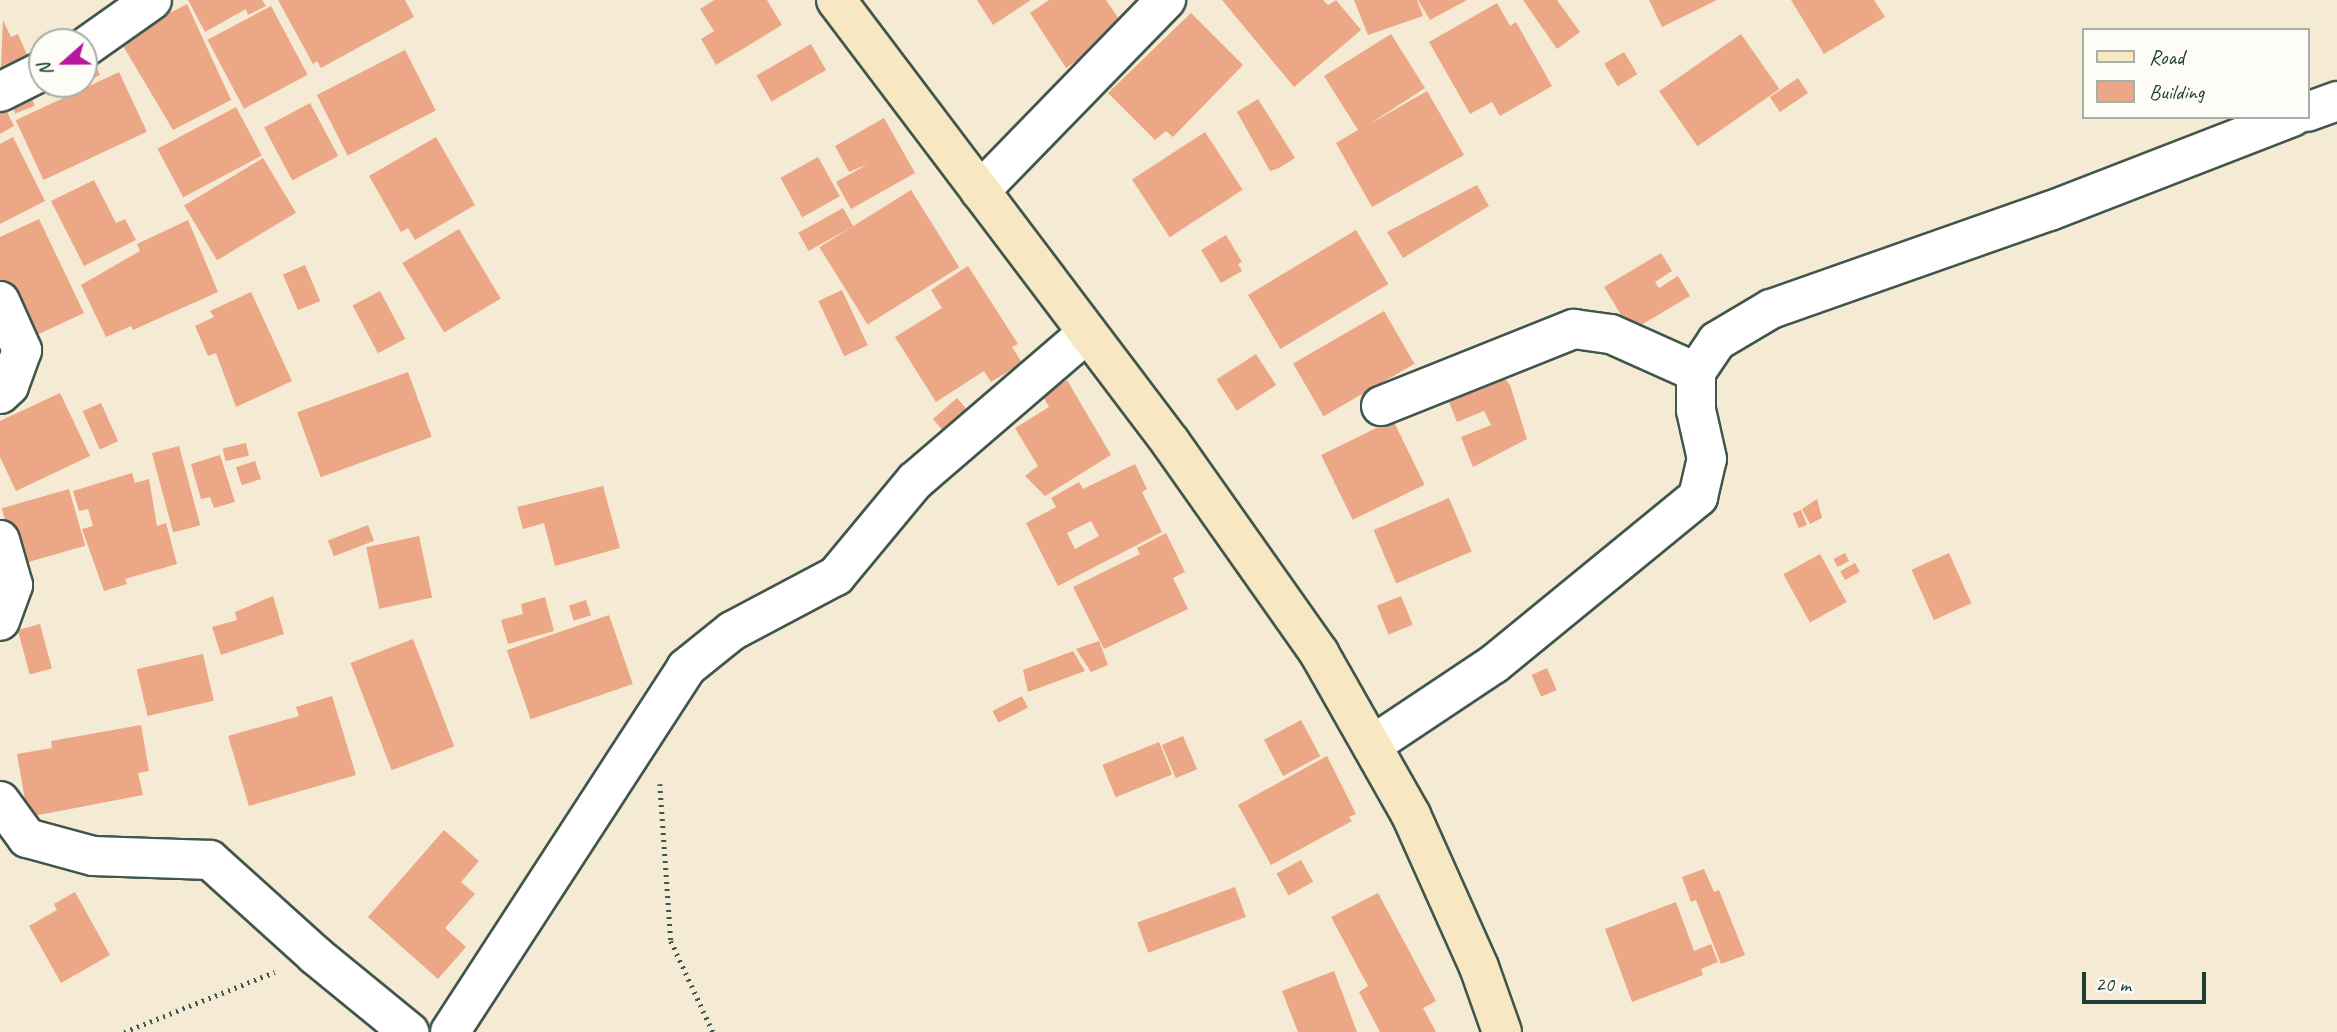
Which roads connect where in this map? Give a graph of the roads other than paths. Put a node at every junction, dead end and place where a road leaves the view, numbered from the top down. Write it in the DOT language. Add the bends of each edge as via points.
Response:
graph roads {
  1 [pos="152,0"];
  2 [pos="836,0"];
  3 [pos="1166,0"];
  4 [pos="98,38"];
  5 [pos="28,78"];
  6 [pos="0,92"];
  7 [pos="2337,101"];
  8 [pos="2309,111"];
  9 [pos="2287,119"];
  10 [pos="980,191"];
  11 [pos="0,301"];
  12 [pos="1087,333"];
  13 [pos="1696,372"];
  14 [pos="0,394"];
  15 [pos="1381,406"];
  16 [pos="0,540"];
  17 [pos="0,621"];
  18 [pos="1374,744"];
  19 [pos="0,801"];
  20 [pos="409,1032"];
  21 [pos="450,1032"];
  22 [pos="1502,1032"];
  1 -- 4 [label="street"];
  2 -- 10 [label="main road"];
  3 -- 10 [label="street"];
  5 -- 6 [label="street"];
  7 -- 8 [label="street"];
  9 -- 13 [label="street" via="2050,211 1771,309 1717,341"];
  10 -- 12 [label="main road"];
  11 -- 14 [label="street" via="22,350 9,386"];
  12 -- 18 [label="main road" via="1257,563"];
  12 -- 21 [label="street" via="915,481 836,576 732,631 686,668"];
  13 -- 15 [label="street" via="1611,334 1574,329"];
  13 -- 18 [label="street" via="1696,410 1707,459 1698,497 1493,664"];
  16 -- 17 [label="street" via="13,585"];
  18 -- 22 [label="main road" via="1479,967"];
  19 -- 20 [label="street" via="27,838 93,856 210,860"];
}
